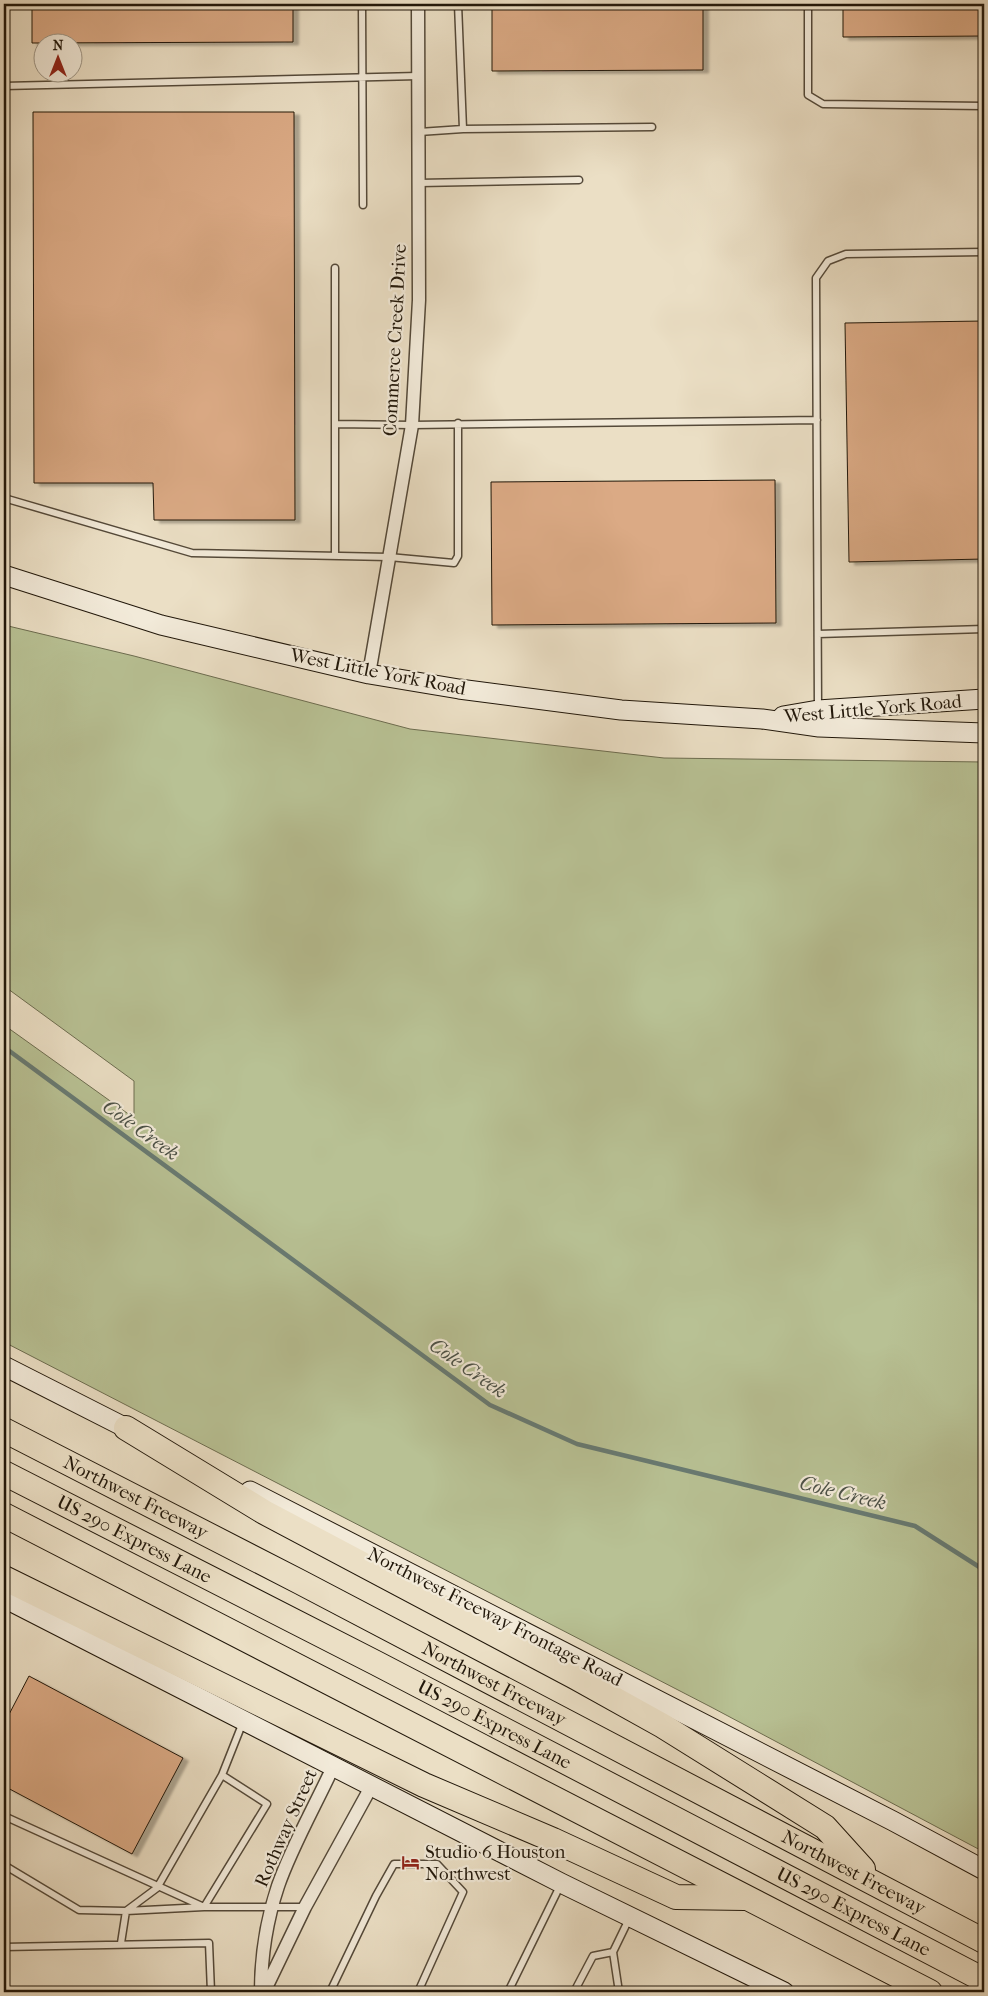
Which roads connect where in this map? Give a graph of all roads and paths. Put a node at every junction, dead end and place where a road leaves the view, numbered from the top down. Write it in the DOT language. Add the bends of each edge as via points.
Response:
graph roads {
  1 [pos="362,4"];
  2 [pos="418,4"];
  3 [pos="458,4"];
  4 [pos="808,4"];
  5 [pos="418,76"];
  6 [pos="363,79"];
  7 [pos="4,86"];
  8 [pos="984,106"];
  9 [pos="652,127"];
  10 [pos="462,130"];
  11 [pos="419,132"];
  12 [pos="579,180"];
  13 [pos="419,183"];
  14 [pos="363,205"];
  15 [pos="984,252"];
  16 [pos="335,268"];
  17 [pos="817,420"];
  18 [pos="335,424"];
  19 [pos="458,424"];
  20 [pos="412,425"];
  21 [pos="4,498"];
  22 [pos="335,556"];
  23 [pos="389,557"];
  24 [pos="4,576"];
  25 [pos="984,629"];
  26 [pos="818,634"];
  27 [pos="369,674"];
  28 [pos="984,699"];
  29 [pos="818,710"];
  30 [pos="762,719"];
  31 [pos="984,733"];
  32 [pos="4,1366"];
  33 [pos="126,1428"];
  34 [pos="4,1430"];
  35 [pos="4,1473"];
  36 [pos="4,1515"];
  37 [pos="4,1578"];
  38 [pos="4,1598"];
  39 [pos="243,1721"];
  40 [pos="333,1767"];
  41 [pos="222,1775"];
  42 [pos="371,1787"];
  43 [pos="4,1816"];
  44 [pos="4,1865"];
  45 [pos="984,1870"];
  46 [pos="872,1880"];
  47 [pos="561,1883"];
  48 [pos="157,1888"];
  49 [pos="750,1898"];
  50 [pos="272,1907"];
  51 [pos="305,1907"];
  52 [pos="204,1908"];
  53 [pos="126,1911"];
  54 [pos="630,1916"];
  55 [pos="984,1941"];
  56 [pos="121,1943"];
  57 [pos="4,1947"];
  58 [pos="613,1952"];
  59 [pos="984,1980"];
  60 [pos="212,1992"];
  61 [pos="220,1992"];
  62 [pos="262,1992"];
  63 [pos="330,1992"];
  64 [pos="418,1992"];
  65 [pos="508,1992"];
  66 [pos="574,1992"];
  67 [pos="618,1992"];
  68 [pos="784,1992"];
  69 [pos="930,1992"];
  1 -- 6 [label="lane"];
  2 -- 5 [label="street, Commerce Creek Drive"];
  3 -- 10 [label="lane"];
  4 -- 8 [label="lane" via="808,95 823,104"];
  5 -- 6 [label="lane"];
  5 -- 11 [label="street, Commerce Creek Drive"];
  6 -- 7 [label="lane"];
  6 -- 14 [label="lane"];
  9 -- 10 [label="lane"];
  10 -- 11 [label="lane"];
  11 -- 13 [label="street, Commerce Creek Drive"];
  12 -- 13 [label="lane"];
  13 -- 20 [label="street, Commerce Creek Drive" via="420,300"];
  15 -- 17 [label="lane" via="846,254 828,261 816,278"];
  16 -- 18 [label="lane"];
  17 -- 19 [label="lane"];
  17 -- 26 [label="lane"];
  18 -- 20 [label="lane"];
  18 -- 22 [label="lane"];
  19 -- 20 [label="lane"];
  19 -- 23 [label="lane" via="458,556 454,563"];
  20 -- 23 [label="street, Commerce Creek Drive"];
  21 -- 22 [label="lane" via="192,553"];
  22 -- 23 [label="lane"];
  23 -- 27 [label="street, Commerce Creek Drive"];
  24 -- 27 [label="main road, West Little York Road" via="161,625"];
  25 -- 26 [label="lane"];
  26 -- 29 [label="lane"];
  27 -- 30 [label="main road, West Little York Road" via="621,710"];
  28 -- 29 [label="main road, West Little York Road"];
  29 -- 30 [label="main road, West Little York Road"];
  30 -- 31 [label="main road, West Little York Road" via="880,731"];
  32 -- 33 [label="main road, Northwest Freeway Frontage Road"];
  33 -- 45 [label="main road, Northwest Freeway Frontage Road"];
  33 -- 46 [label="highway" via="264,1512 663,1726 825,1827"];
  34 -- 46 [label="highway, Northwest Freeway"];
  35 -- 59 [label="highway, US 290 Express Lane"];
  36 -- 49 [label="highway"];
  37 -- 49 [label="highway" via="424,1785 676,1897"];
  38 -- 39 [label="main road"];
  39 -- 40 [label="main road"];
  39 -- 41 [label="lane"];
  40 -- 42 [label="main road"];
  40 -- 50 [label="street, Rothway Street" via="279,1884"];
  41 -- 48 [label="lane"];
  41 -- 52 [label="lane" via="267,1804"];
  42 -- 47 [label="main road"];
  42 -- 51 [label="street, Rothway Street"];
  43 -- 48 [label="lane"];
  44 -- 53 [label="lane" via="79,1910"];
  46 -- 55 [label="highway, Northwest Freeway"];
  47 -- 54 [label="main road"];
  47 -- 65 [label="lane"];
  48 -- 52 [label="lane"];
  48 -- 53 [label="lane"];
  49 -- 69 [label="highway"];
  50 -- 51 [label="lane"];
  50 -- 52 [label="lane"];
  50 -- 62 [label="street, Rothway Street" via="261,1970"];
  51 -- 62 [label="street, Rothway Street"];
  52 -- 53 [label="lane"];
  53 -- 56 [label="lane"];
  54 -- 58 [label="lane"];
  54 -- 68 [label="main road"];
  56 -- 57 [label="lane"];
  56 -- 60 [label="lane" via="208,1943"];
  58 -- 66 [label="lane" via="593,1956"];
  58 -- 67 [label="lane"];
  60 -- 61 [label="lane"];
  63 -- 64 [label="lane" via="394,1864 437,1864 463,1892"];
}
